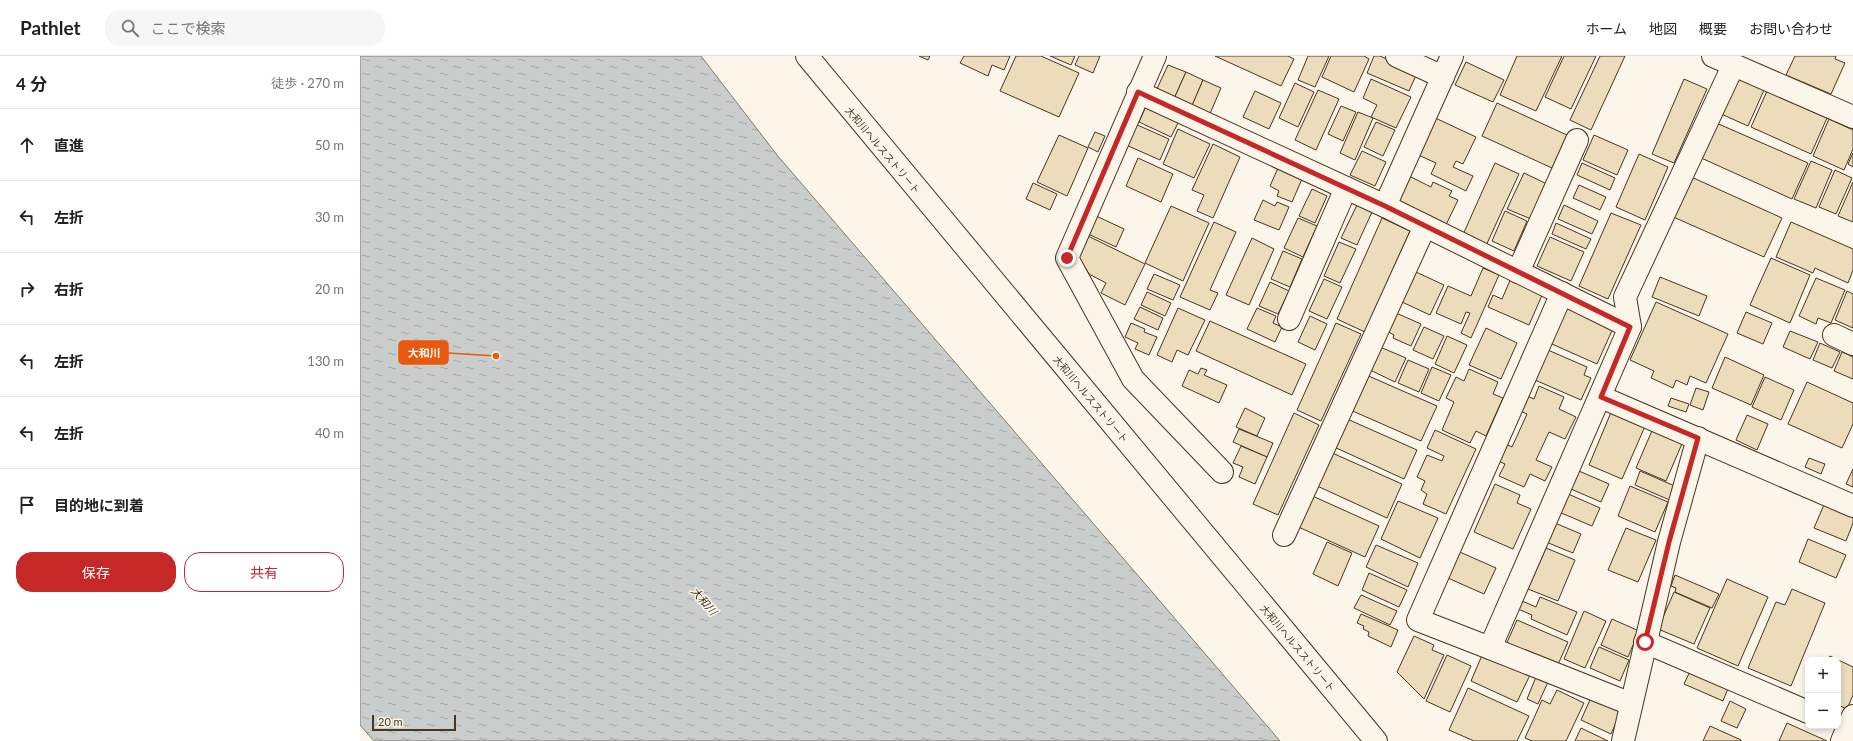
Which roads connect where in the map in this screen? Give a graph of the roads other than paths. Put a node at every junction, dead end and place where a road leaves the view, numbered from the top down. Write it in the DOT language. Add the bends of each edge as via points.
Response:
graph roads {
  1 [pos="807,56"];
  2 [pos="1155,56"];
  3 [pos="1397,56"];
  4 [pos="1452,56"];
  5 [pos="1713,56"];
  6 [pos="1733,66"];
  7 [pos="1443,76"];
  8 [pos="1138,92"];
  9 [pos="1853,117"];
  10 [pos="1577,140"];
  11 [pos="1346,188"];
  12 [pos="1385,206"];
  13 [pos="1425,226"];
  14 [pos="1518,272"];
  15 [pos="1562,293"];
  16 [pos="1289,319"];
  17 [pos="1630,327"];
  18 [pos="1601,397"];
  19 [pos="1698,438"];
  20 [pos="1222,472"];
  21 [pos="1853,506"];
  22 [pos="1284,535"];
  23 [pos="1645,642"];
  24 [pos="1490,648"];
  25 [pos="1631,704"];
  26 [pos="1805,711"];
  27 [pos="1376,741"];
  28 [pos="1623,741"];
  1 -- 27 [label="street, 大和川ヘルスストリート"];
  2 -- 8 [label="street"];
  3 -- 7 [label="street"];
  4 -- 7 [label="street"];
  5 -- 6 [label="street"];
  6 -- 9 [label="street"];
  6 -- 17 [label="street" via="1625,296"];
  7 -- 12 [label="street"];
  8 -- 11 [label="street"];
  8 -- 20 [label="street" via="1067,258 1133,379"];
  10 -- 14 [label="street"];
  11 -- 12 [label="street"];
  11 -- 16 [label="street"];
  12 -- 13 [label="street"];
  13 -- 14 [label="street"];
  13 -- 22 [label="street"];
  14 -- 15 [label="street"];
  15 -- 17 [label="street"];
  15 -- 24 [label="street" via="1418,620"];
  17 -- 18 [label="street"];
  18 -- 19 [label="street"];
  18 -- 24 [label="street"];
  19 -- 21 [label="street"];
  19 -- 23 [label="street"];
  23 -- 25 [label="street"];
  23 -- 26 [label="street"];
  24 -- 25 [label="street"];
  25 -- 28 [label="street"];
}
